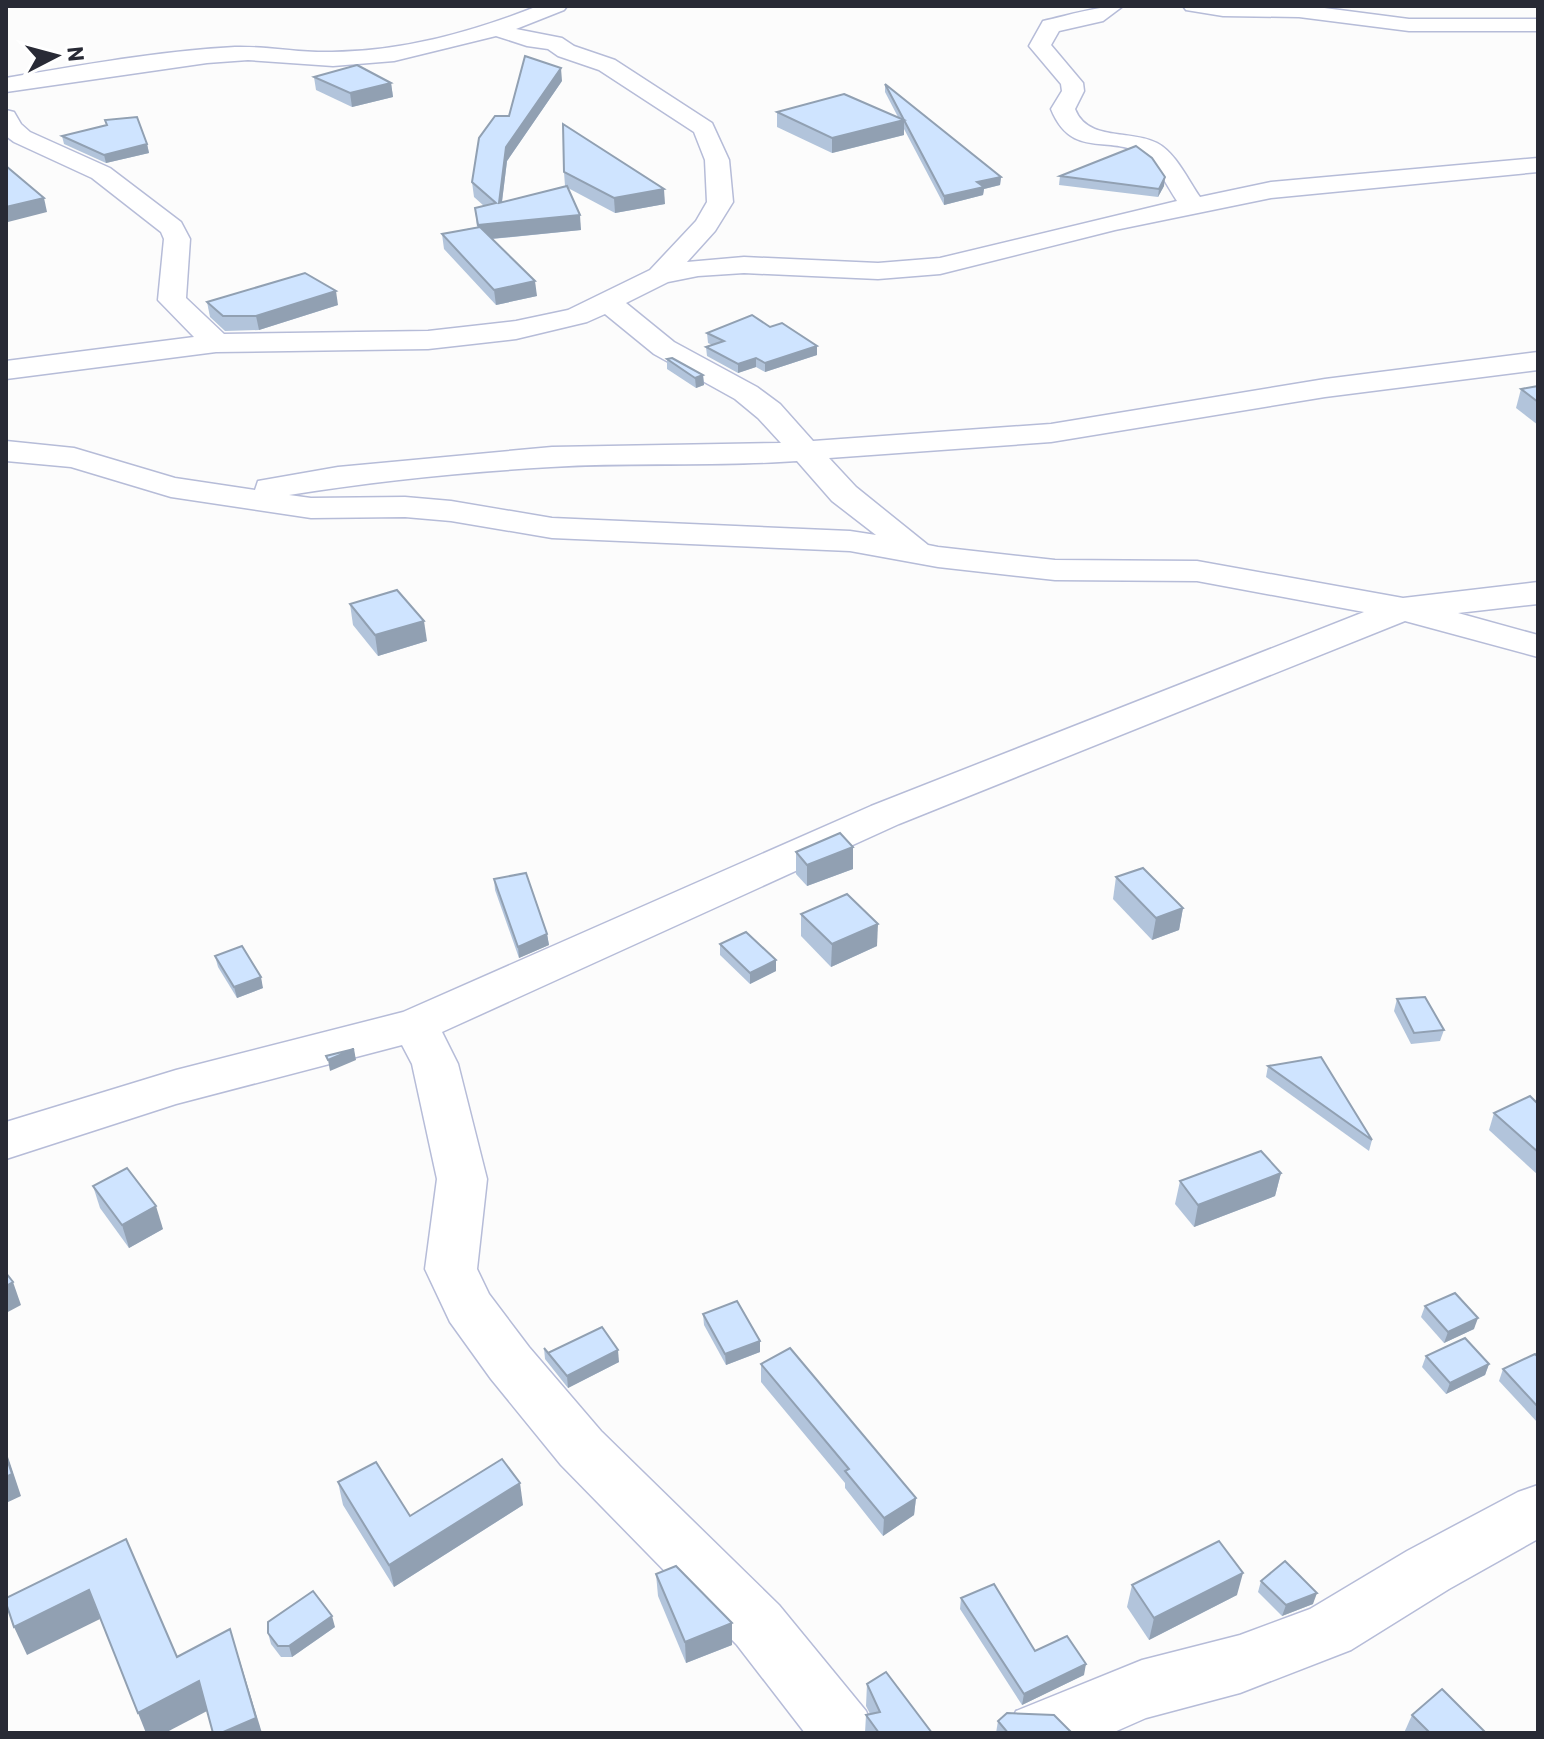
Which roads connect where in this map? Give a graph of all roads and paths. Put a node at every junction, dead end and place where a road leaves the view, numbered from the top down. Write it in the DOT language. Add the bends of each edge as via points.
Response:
graph roads {
  1 [pos="557,6"];
  2 [pos="1113,6"];
  3 [pos="1193,6"];
  4 [pos="1538,25"];
  5 [pos="499,30"];
  6 [pos="6,85"];
  7 [pos="6,117"];
  8 [pos="1538,165"];
  9 [pos="1194,206"];
  10 [pos="660,276"];
  11 [pos="606,302"];
  12 [pos="216,343"];
  13 [pos="1538,361"];
  14 [pos="6,370"];
  15 [pos="803,450"];
  16 [pos="6,451"];
  17 [pos="214,495"];
  18 [pos="919,553"];
  19 [pos="1538,593"];
  20 [pos="1403,609"];
  21 [pos="1538,646"];
  22 [pos="416,1025"];
  23 [pos="6,1141"];
  24 [pos="1538,1510"];
  25 [pos="844,1733"];
  26 [pos="1038,1733"];
  1 -- 5 [label="street"];
  2 -- 9 [label="street" via="1096,17 1051,26 1040,46 1072,83 1064,116 1086,135 1150,148"];
  3 -- 4 [label="street" via="1299,11 1418,26"];
  5 -- 6 [label="street" via="445,47 396,54 333,59 213,56 131,63"];
  5 -- 10 [label="street" via="554,43 607,65 704,128 717,160 720,202"];
  7 -- 12 [label="street" via="22,137 101,173 172,228 177,239 172,300"];
  8 -- 9 [label="street" via="1310,184"];
  9 -- 10 [label="street" via="940,266 878,271 744,265"];
  10 -- 11 [label="street"];
  11 -- 12 [label="street" via="577,316 516,330 428,340"];
  11 -- 15 [label="street" via="664,348 746,393"];
  12 -- 14 [label="street"];
  13 -- 15 [label="street" via="1311,390 1051,433"];
  15 -- 17 [label="street" via="552,457 338,477"];
  15 -- 18 [label="street" via="844,494"];
  16 -- 17 [label="street" via="74,458"];
  17 -- 18 [label="street" via="311,508 451,511 552,528 850,541"];
  18 -- 20 [label="street" via="1055,570 1197,571"];
  19 -- 20 [label="street"];
  20 -- 21 [label="street"];
  20 -- 22 [label="street" via="885,815"];
  22 -- 23 [label="street" via="176,1087"];
  22 -- 25 [label="street" via="435,1064 462,1179 451,1269 469,1307 581,1448 758,1625"];
  24 -- 26 [label="street" via="1330,1630 1240,1664 1142,1690"];
}
